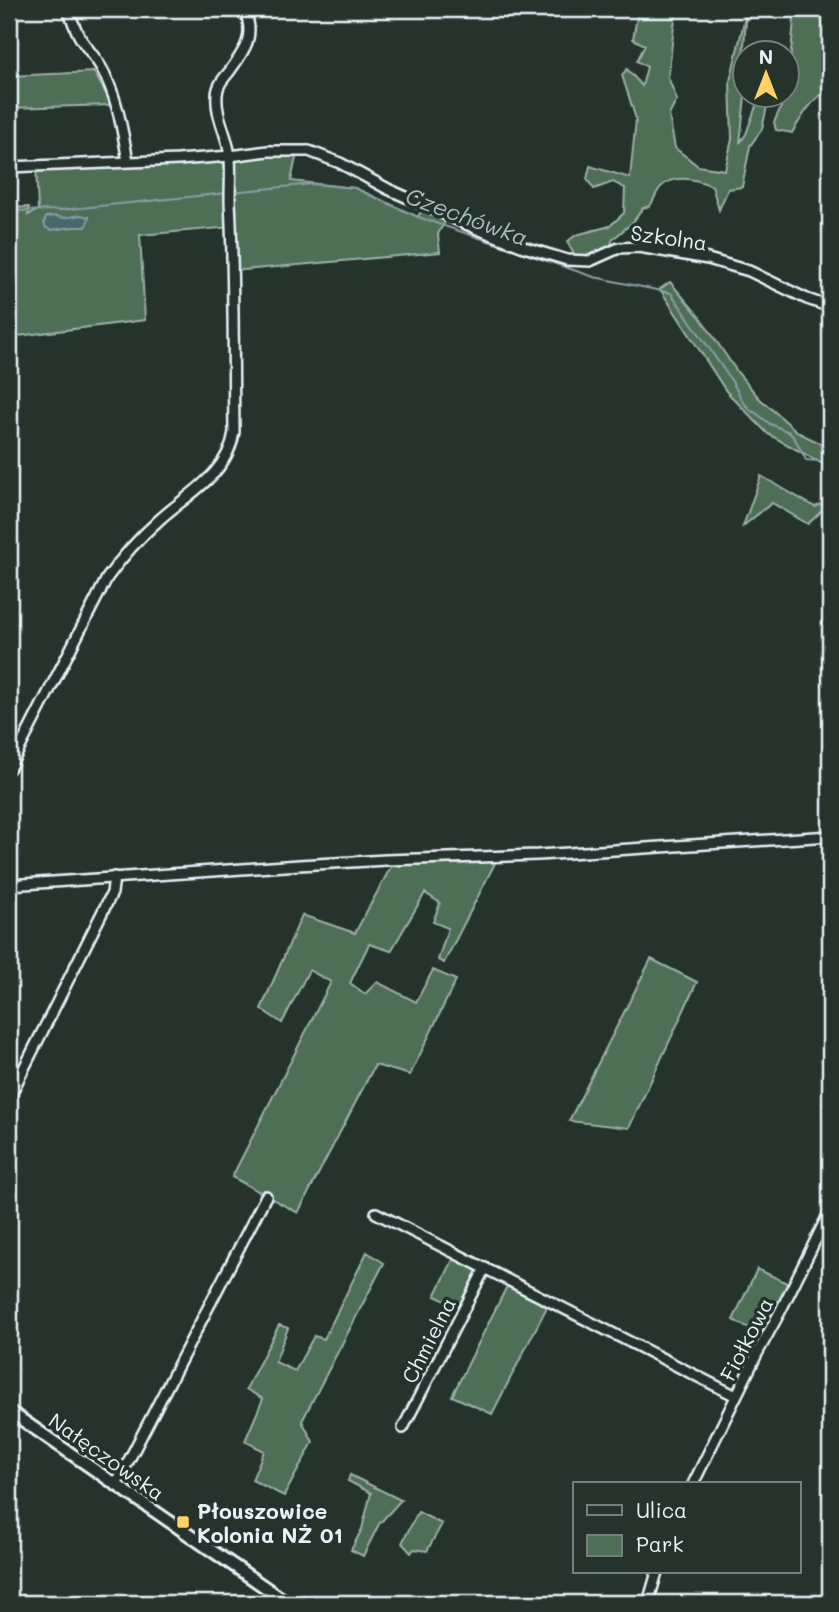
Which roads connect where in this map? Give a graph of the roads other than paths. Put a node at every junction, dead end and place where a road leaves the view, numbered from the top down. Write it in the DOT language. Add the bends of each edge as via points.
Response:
graph roads {
  1 [pos="68,9"];
  2 [pos="244,9"];
  3 [pos="230,156"];
  4 [pos="128,161"];
  5 [pos="9,167"];
  6 [pos="830,307"];
  7 [pos="9,769"];
  8 [pos="830,836"];
  9 [pos="114,877"];
  10 [pos="9,885"];
  11 [pos="9,1098"];
  12 [pos="266,1196"];
  13 [pos="830,1211"];
  14 [pos="376,1213"];
  15 [pos="485,1268"];
  16 [pos="736,1395"];
  17 [pos="9,1411"];
  18 [pos="403,1428"];
  19 [pos="694,1482"];
  20 [pos="116,1485"];
  21 [pos="656,1574"];
  22 [pos="288,1603"];
  23 [pos="648,1603"];
  1 -- 4 [label="street" via="111,87"];
  2 -- 3 [label="street" via="250,30 247,45 216,97"];
  3 -- 4 [label="street, Szkolna"];
  3 -- 6 [label="street, Szkolna" via="309,151 487,233 567,260 590,261 619,248 639,247 708,259"];
  3 -- 7 [label="street" via="233,432 229,452 218,470 142,536 107,578"];
  4 -- 5 [label="street, Szkolna"];
  8 -- 9 [label="street"];
  9 -- 10 [label="street"];
  9 -- 11 [label="street" via="112,892"];
  12 -- 20 [label="street"];
  13 -- 16 [label="street, Fiołkowa"];
  14 -- 15 [label="street"];
  15 -- 16 [label="street"];
  15 -- 18 [label="street, Chmielna"];
  16 -- 19 [label="street, Fiołkowa"];
  17 -- 20 [label="main road, Nałęczowska"];
  20 -- 22 [label="main road, Nałęczowska"];
  21 -- 23 [label="street"];
}
